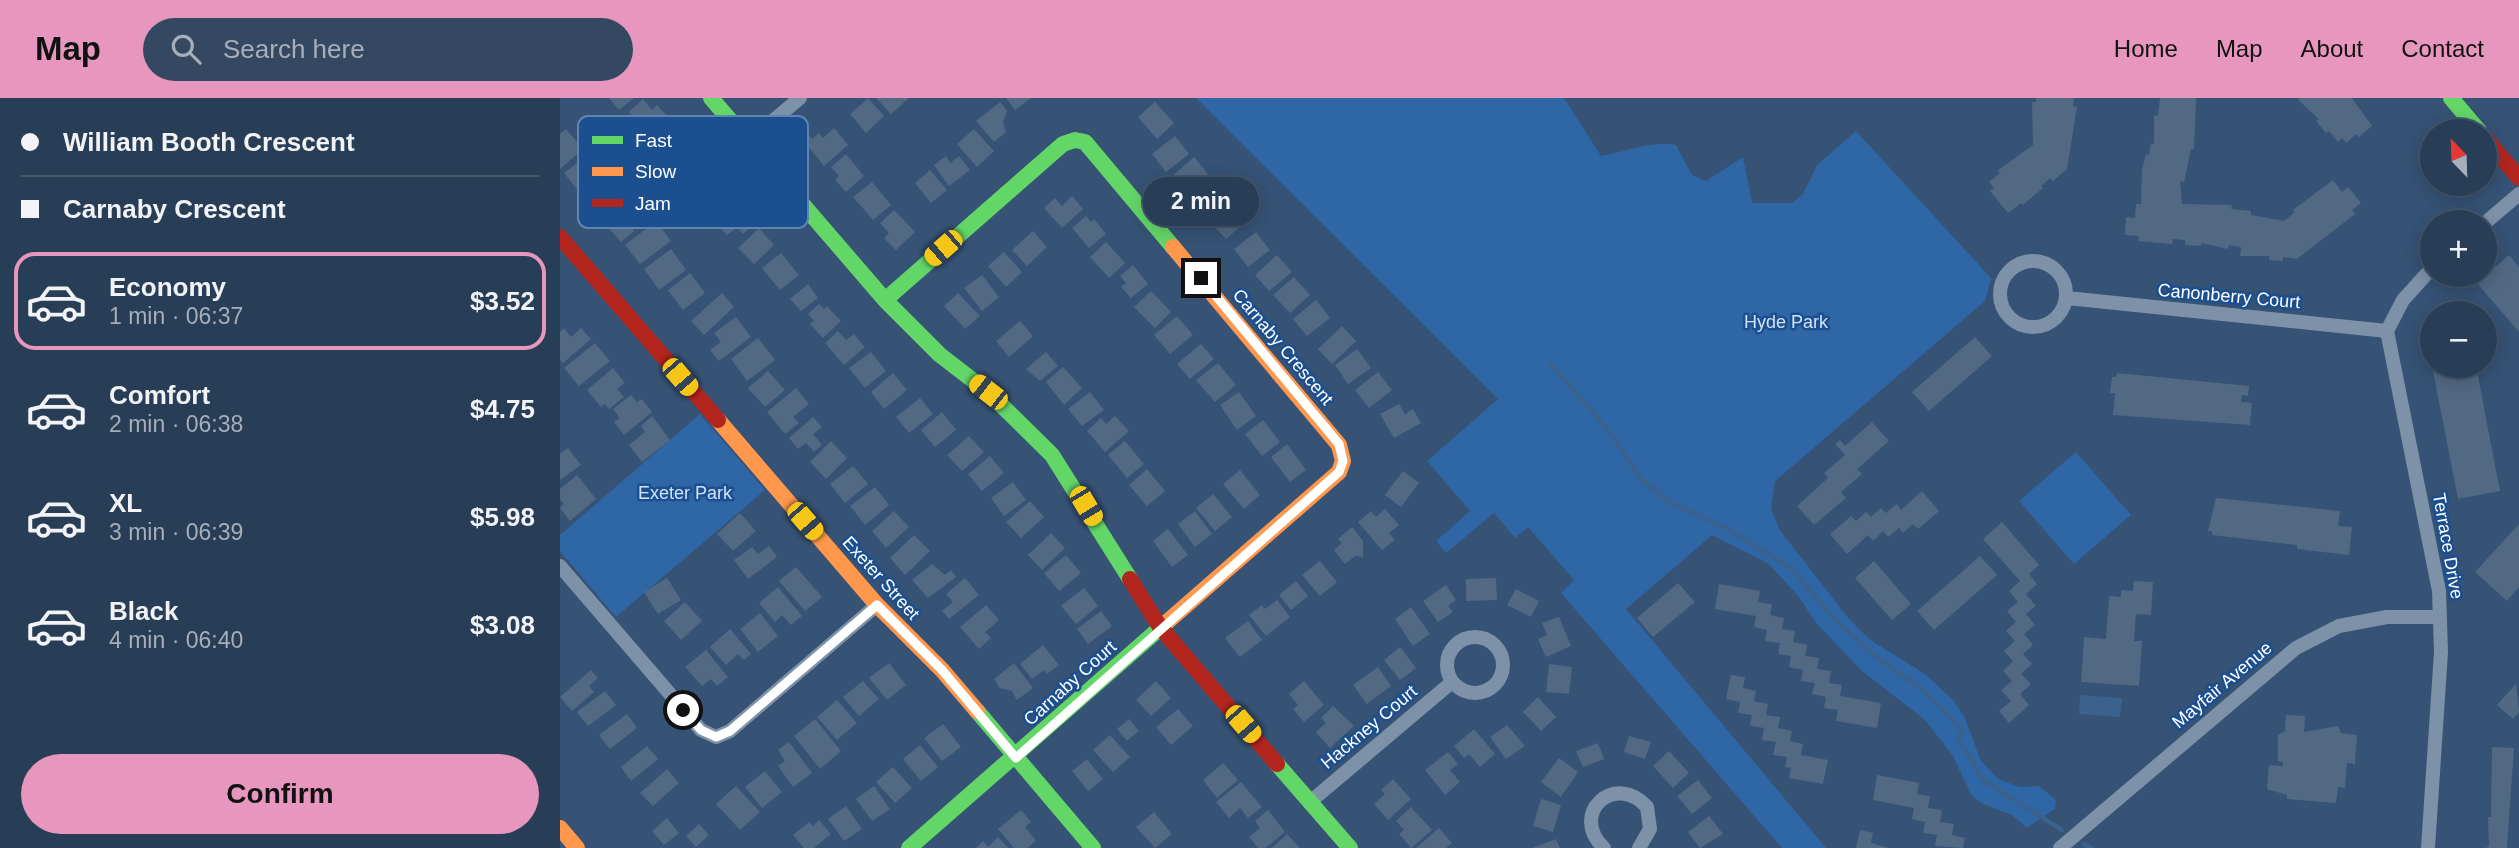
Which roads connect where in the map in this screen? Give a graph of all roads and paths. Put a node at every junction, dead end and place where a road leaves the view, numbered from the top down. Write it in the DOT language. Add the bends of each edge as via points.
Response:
graph roads {
  1 [pos="711,98"];
  2 [pos="800,98"];
  3 [pos="2451,98"];
  4 [pos="727,116"];
  5 [pos="779,116"];
  6 [pos="2469,119"];
  7 [pos="2497,152"];
  8 [pos="2519,178"];
  9 [pos="2519,194"];
  10 [pos="808,210"];
  11 [pos="2497,213"];
  12 [pos="560,237"];
  13 [pos="2420,281"];
  14 [pos="2067,299"];
  15 [pos="885,300"];
  16 [pos="2387,331"];
  17 [pos="560,566"];
  18 [pos="877,605"];
  19 [pos="2439,617"];
  20 [pos="1160,627"];
  21 [pos="1452,682"];
  22 [pos="1016,758"];
  23 [pos="1310,802"];
  24 [pos="560,828"];
  25 [pos="1642,847"];
  26 [pos="577,848"];
  27 [pos="909,848"];
  28 [pos="1093,848"];
  29 [pos="1350,848"];
  30 [pos="1604,848"];
  31 [pos="2060,848"];
  32 [pos="2428,848"];
  1 -- 4 [label="street"];
  2 -- 5 [label="street"];
  3 -- 6 [label="street"];
  7 -- 8 [label="street"];
  9 -- 11 [label="street"];
  10 -- 15 [label="street"];
  12 -- 18 [label="street, Exeter Street"];
  13 -- 16 [label="street" via="2403,300"];
  14 -- 14 [label="street" via="2062,276 2032,260 2012,268 2002,281 2001,304 2020,325 2047,324"];
  14 -- 16 [label="street, Canonberry Court"];
  15 -- 20 [label="street" via="1052,455"];
  15 -- 20 [label="street, Carnaby Crescent" via="1063,144 1085,142 1106,163 1339,444 1343,461 1339,472"];
  16 -- 19 [label="street, Terrace Drive" via="2439,591"];
  17 -- 18 [label="street" via="701,730 716,737 730,731"];
  18 -- 22 [label="street, Exeter Street" via="942,670"];
  19 -- 31 [label="street, Mayfair Avenue" via="2387,617 2339,626 2296,648"];
  19 -- 32 [label="street, Terrace Drive" via="2441,652"];
  20 -- 22 [label="street, Carnaby Court"];
  20 -- 23 [label="street"];
  21 -- 21 [label="street" via="1476,693 1493,686 1503,665 1496,647 1483,638 1458,642 1447,659"];
  21 -- 23 [label="street, Hackney Court"];
  22 -- 27 [label="street, Carnaby Court"];
  22 -- 28 [label="street, Exeter Street"];
  23 -- 29 [label="street"];
  24 -- 26 [label="street"];
  25 -- 30 [label="street" via="1650,830 1647,807 1627,793 1616,793 1598,803 1590,819 1595,840"];
}
